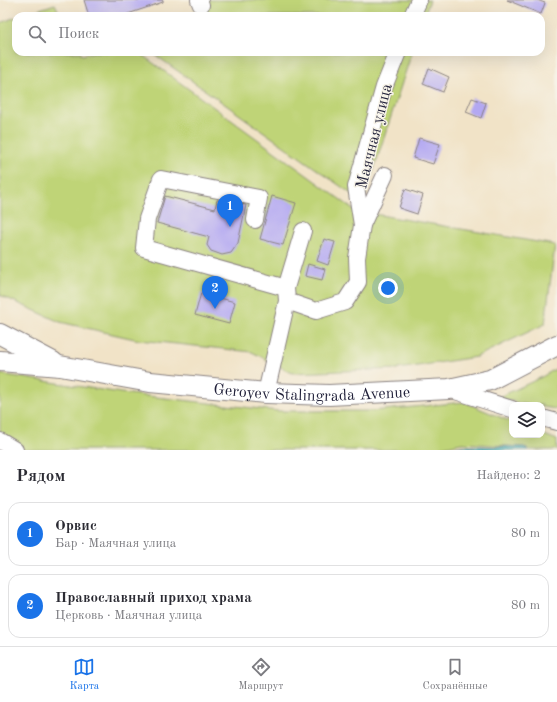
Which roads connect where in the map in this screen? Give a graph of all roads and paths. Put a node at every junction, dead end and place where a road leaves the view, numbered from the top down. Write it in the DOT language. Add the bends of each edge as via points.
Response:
graph roads {
  1 [pos="419,0"];
  2 [pos="414,12"];
  3 [pos="396,56"];
  4 [pos="385,175"];
  5 [pos="254,220"];
  6 [pos="362,225"];
  7 [pos="303,231"];
  8 [pos="286,294"];
  9 [pos="0,334"];
  10 [pos="557,345"];
  11 [pos="0,361"];
  12 [pos="60,366"];
  13 [pos="449,389"];
  14 [pos="266,393"];
  15 [pos="509,408"];
  16 [pos="545,419"];
  17 [pos="557,422"];
  18 [pos="0,441"];
  19 [pos="15,450"];
  1 -- 2 [label="street"];
  3 -- 6 [label="street, Маячная улица" via="384,87 356,187"];
  4 -- 6 [label="street"];
  5 -- 8 [label="street, Маячная улица" via="259,198 161,179 147,218 144,248"];
  6 -- 8 [label="street, Маячная улица" via="357,258 358,282 345,302 316,311"];
  7 -- 8 [label="street"];
  8 -- 14 [label="street"];
  9 -- 12 [label="main road"];
  10 -- 13 [label="main road, Geroyev Stalingrada Avenue" via="490,380"];
  11 -- 12 [label="main road"];
  12 -- 14 [label="main road, Geroyev Stalingrada Avenue" via="150,382"];
  13 -- 14 [label="main road, Geroyev Stalingrada Avenue" via="329,395"];
  13 -- 15 [label="street"];
  16 -- 17 [label="street"];
  18 -- 19 [label="street"];
}
